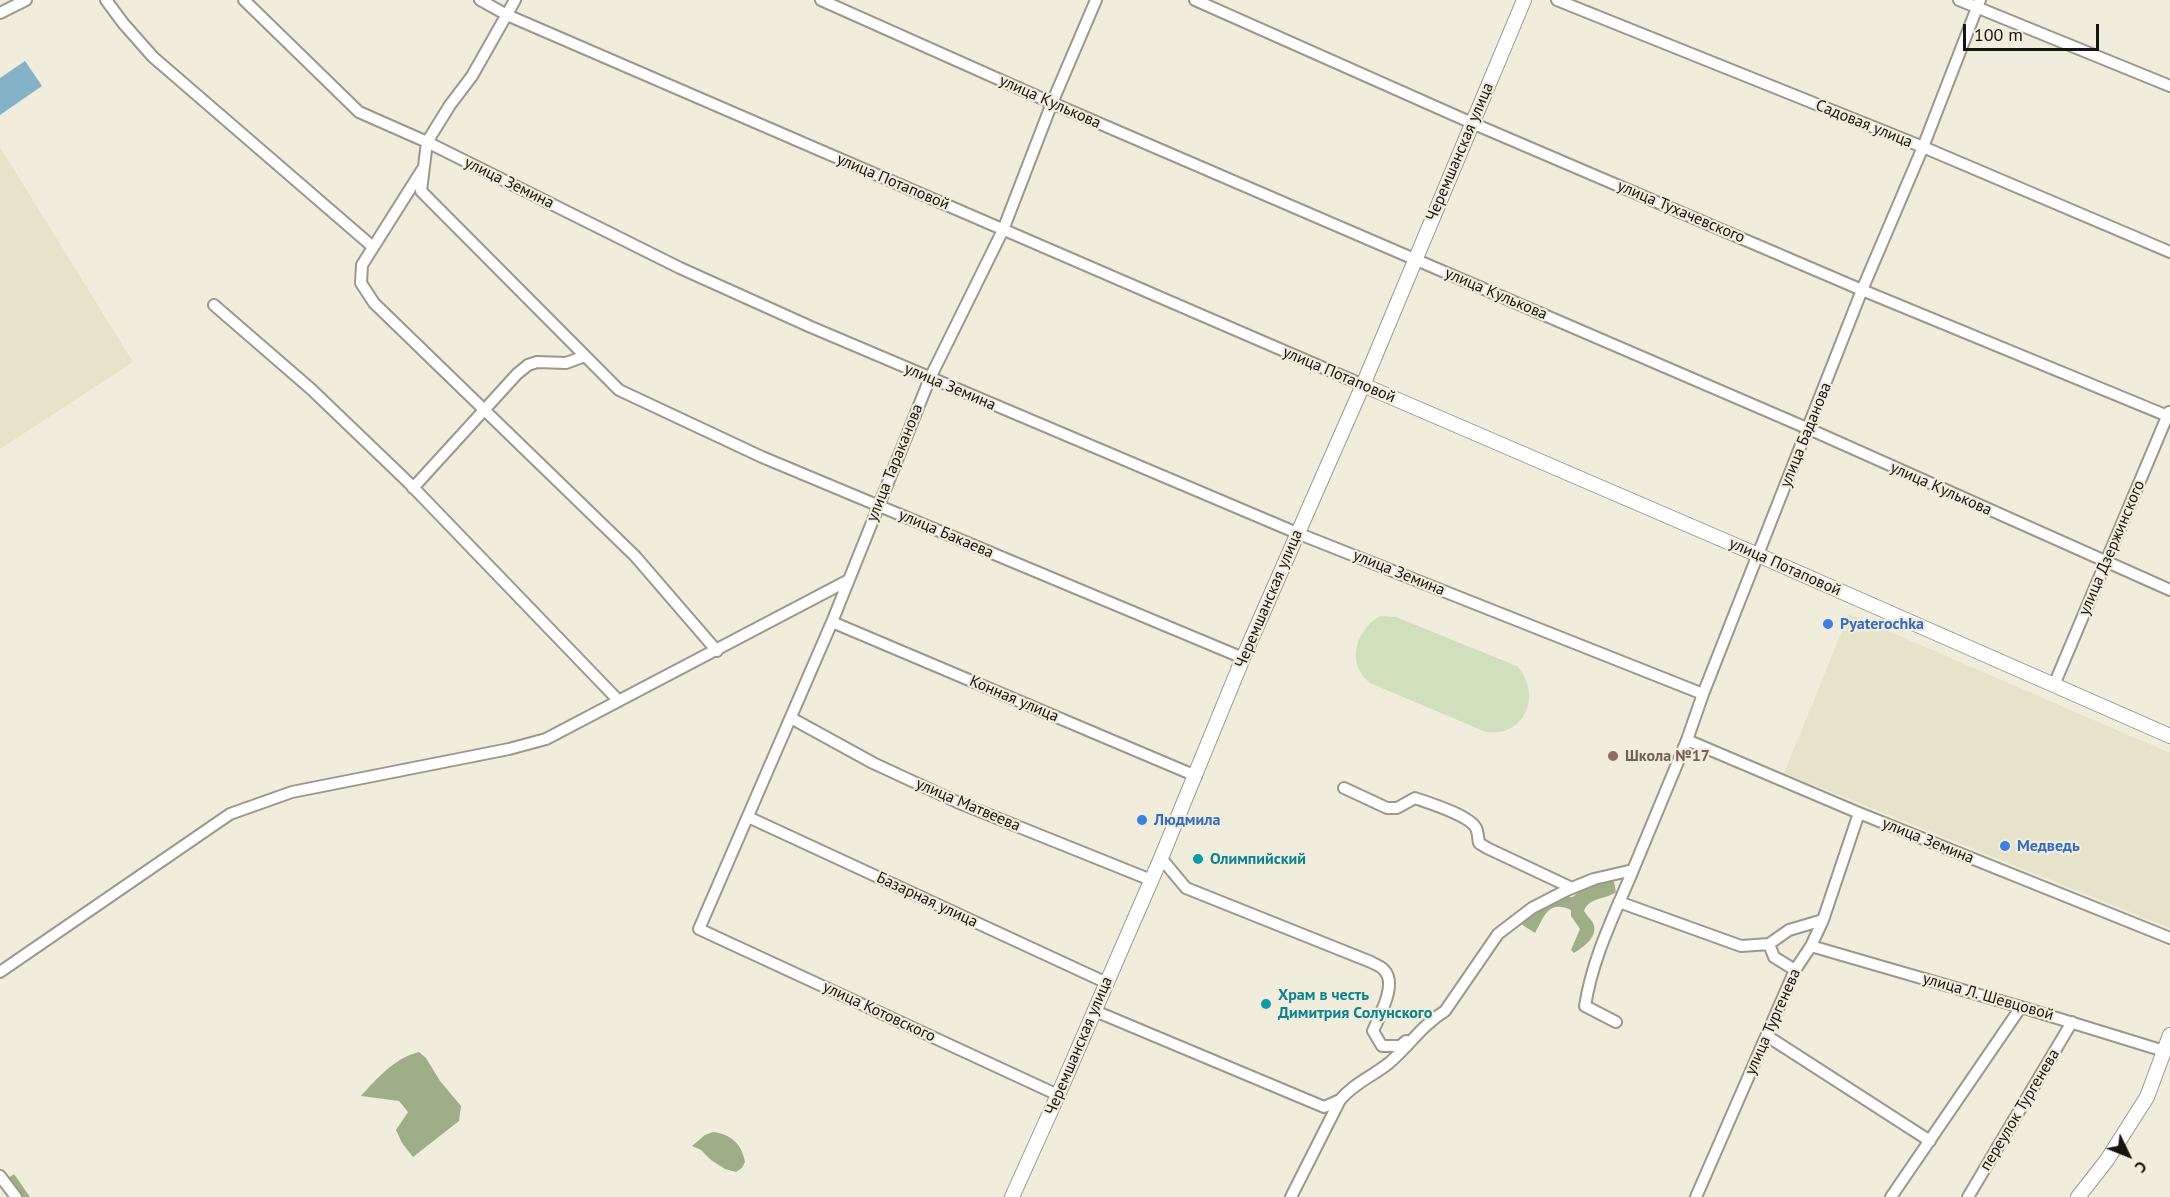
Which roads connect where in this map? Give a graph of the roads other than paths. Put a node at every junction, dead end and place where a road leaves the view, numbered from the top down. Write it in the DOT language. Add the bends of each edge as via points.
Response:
graph roads {
  1 [pos="26,0"];
  2 [pos="106,0"];
  3 [pos="243,0"];
  4 [pos="480,0"];
  5 [pos="515,0"];
  6 [pos="821,0"];
  7 [pos="1096,0"];
  8 [pos="1195,0"];
  9 [pos="1524,0"];
  10 [pos="1557,0"];
  11 [pos="1959,0"];
  12 [pos="1978,4"];
  13 [pos="0,13"];
  14 [pos="507,15"];
  15 [pos="2170,86"];
  16 [pos="1052,103"];
  17 [pos="1472,123"];
  18 [pos="426,142"];
  19 [pos="1923,147"];
  20 [pos="424,167"];
  21 [pos="1003,230"];
  22 [pos="373,247"];
  23 [pos="2170,252"];
  24 [pos="1415,260"];
  25 [pos="1862,290"];
  26 [pos="214,305"];
  27 [pos="585,356"];
  28 [pos="930,378"];
  29 [pos="1363,385"];
  30 [pos="485,409"];
  31 [pos="2169,414"];
  32 [pos="1809,429"];
  33 [pos="413,488"];
  34 [pos="877,506"];
  35 [pos="1297,533"];
  36 [pos="1758,555"];
  37 [pos="2106,563"];
  38 [pos="847,581"];
  39 [pos="2170,590"];
  40 [pos="832,622"];
  41 [pos="717,651"];
  42 [pos="1243,658"];
  43 [pos="2054,685"];
  44 [pos="1703,694"];
  45 [pos="619,701"];
  46 [pos="790,717"];
  47 [pos="2170,736"];
  48 [pos="1687,740"];
  49 [pos="1196,776"];
  50 [pos="1344,788"];
  51 [pos="1859,813"];
  52 [pos="748,817"];
  53 [pos="1161,858"];
  54 [pos="1633,870"];
  55 [pos="1151,880"];
  56 [pos="1572,888"];
  57 [pos="1619,902"];
  58 [pos="1823,920"];
  59 [pos="699,929"];
  60 [pos="2170,938"];
  61 [pos="1768,944"];
  62 [pos="1811,946"];
  63 [pos="1795,970"];
  64 [pos="0,972"];
  65 [pos="1107,983"];
  66 [pos="2021,1007"];
  67 [pos="1095,1011"];
  68 [pos="1616,1022"];
  69 [pos="2072,1022"];
  70 [pos="2170,1035"];
  71 [pos="1414,1036"];
  72 [pos="1767,1036"];
  73 [pos="2164,1051"];
  74 [pos="1059,1095"];
  75 [pos="1340,1100"];
  76 [pos="1930,1141"];
  77 [pos="1,1179"];
  78 [pos="16,1197"];
  79 [pos="1012,1197"];
  80 [pos="1291,1197"];
  81 [pos="1696,1197"];
  82 [pos="1891,1197"];
  83 [pos="1968,1197"];
  84 [pos="2078,1197"];
  1 -- 13 [label="street"];
  2 -- 22 [label="street" via="153,57"];
  3 -- 18 [label="street, улица Земина" via="359,112"];
  4 -- 14 [label="street, улица Потаповой"];
  5 -- 14 [label="street"];
  6 -- 16 [label="street, улица Кулькова"];
  7 -- 16 [label="street, улица Тараканова"];
  8 -- 17 [label="street, улица Тухачевского"];
  9 -- 17 [label="main road, Черемшанская улица"];
  10 -- 19 [label="street, Садовая улица"];
  11 -- 12 [label="street"];
  12 -- 15 [label="street"];
  12 -- 19 [label="street, улица Баданова"];
  14 -- 18 [label="street" via="472,76"];
  14 -- 21 [label="street, улица Потаповой"];
  16 -- 21 [label="street, улица Тараканова"];
  16 -- 24 [label="street, улица Кулькова"];
  17 -- 24 [label="main road, Черемшанская улица"];
  17 -- 25 [label="street, улица Тухачевского"];
  18 -- 20 [label="street"];
  18 -- 28 [label="street, улица Земина" via="680,268"];
  19 -- 23 [label="street, Садовая улица"];
  19 -- 25 [label="street, улица Баданова"];
  20 -- 22 [label="street"];
  20 -- 27 [label="street, улица Бакаева" via="421,191"];
  21 -- 28 [label="street, улица Тараканова"];
  21 -- 29 [label="street, улица Потаповой"];
  22 -- 30 [label="street" via="362,265 361,283 374,303"];
  24 -- 29 [label="main road, Черемшанская улица"];
  24 -- 32 [label="street, улица Кулькова"];
  25 -- 31 [label="street, улица Тухачевского"];
  25 -- 32 [label="street, улица Баданова"];
  26 -- 33 [label="street" via="311,389"];
  27 -- 30 [label="street" via="566,363 528,365"];
  27 -- 34 [label="street, улица Бакаева" via="619,390"];
  28 -- 34 [label="street, улица Тараканова"];
  28 -- 35 [label="street, улица Земина"];
  29 -- 35 [label="main road, Черемшанская улица"];
  29 -- 36 [label="main road, улица Потаповой"];
  30 -- 33 [label="street"];
  30 -- 41 [label="street" via="635,556"];
  31 -- 37 [label="street, улица Дзержинского"];
  32 -- 36 [label="street, улица Баданова"];
  32 -- 37 [label="street, улица Кулькова"];
  33 -- 45 [label="street"];
  34 -- 38 [label="street, улица Тараканова"];
  34 -- 42 [label="street, улица Бакаева"];
  35 -- 42 [label="main road, Черемшанская улица"];
  35 -- 44 [label="street, улица Земина"];
  36 -- 43 [label="main road, улица Потаповой"];
  36 -- 44 [label="street, улица Баданова"];
  37 -- 39 [label="street, улица Кулькова"];
  37 -- 43 [label="street, улица Дзержинского"];
  38 -- 40 [label="street, улица Тараканова"];
  38 -- 41 [label="street"];
  40 -- 46 [label="street, улица Тараканова"];
  40 -- 49 [label="street, Конная улица"];
  41 -- 45 [label="street"];
  42 -- 49 [label="main road, Черемшанская улица"];
  43 -- 47 [label="main road, улица Потаповой"];
  44 -- 48 [label="street, улица Баданова"];
  45 -- 64 [label="street" via="546,740 292,792 230,814"];
  46 -- 52 [label="street, улица Тараканова"];
  46 -- 55 [label="street, улица Матвеева" via="873,764 957,802"];
  48 -- 51 [label="street, улица Земина"];
  48 -- 54 [label="street, улица Баданова"];
  49 -- 53 [label="main road, Черемшанская улица"];
  50 -- 56 [label="street" via="1387,808 1397,808 1415,798 1433,804 1471,822 1478,830 1479,843 1487,849"];
  51 -- 58 [label="street, улица Тургенева"];
  51 -- 60 [label="street, улица Земина"];
  52 -- 59 [label="street, улица Тараканова"];
  52 -- 65 [label="street, Базарная улица"];
  53 -- 55 [label="main road, Черемшанская улица"];
  53 -- 71 [label="street" via="1186,888 1384,969 1390,989 1374,1031 1382,1046 1389,1047 1400,1046"];
  54 -- 56 [label="street"];
  54 -- 57 [label="street, улица Баданова"];
  55 -- 65 [label="main road, Черемшанская улица"];
  56 -- 71 [label="street" via="1532,908 1498,934 1445,1011"];
  57 -- 61 [label="street" via="1742,946"];
  57 -- 68 [label="street, улица Баданова" via="1593,965 1585,1006"];
  58 -- 61 [label="street" via="1789,930"];
  58 -- 62 [label="street, улица Тургенева"];
  59 -- 74 [label="street, улица Котовского"];
  61 -- 63 [label="street" via="1774,957"];
  62 -- 63 [label="street, улица Тургенева"];
  62 -- 66 [label="street, улица Л. Шевцовой"];
  63 -- 72 [label="street, улица Тургенева"];
  65 -- 67 [label="main road, Черемшанская улица"];
  66 -- 69 [label="street, улица Л. Шевцовой"];
  66 -- 76 [label="street"];
  67 -- 74 [label="main road, Черемшанская улица"];
  67 -- 75 [label="street" via="1324,1107"];
  69 -- 73 [label="street, улица Л. Шевцовой"];
  69 -- 83 [label="street, переулок Тургенева"];
  70 -- 73 [label="main road"];
  71 -- 75 [label="street" via="1389,1063 1349,1089"];
  72 -- 76 [label="street"];
  72 -- 81 [label="street, улица Тургенева"];
  73 -- 84 [label="main road" via="2147,1097"];
  74 -- 79 [label="main road, Черемшанская улица"];
  75 -- 80 [label="street"];
  76 -- 82 [label="street"];
  77 -- 78 [label="street"];
}
